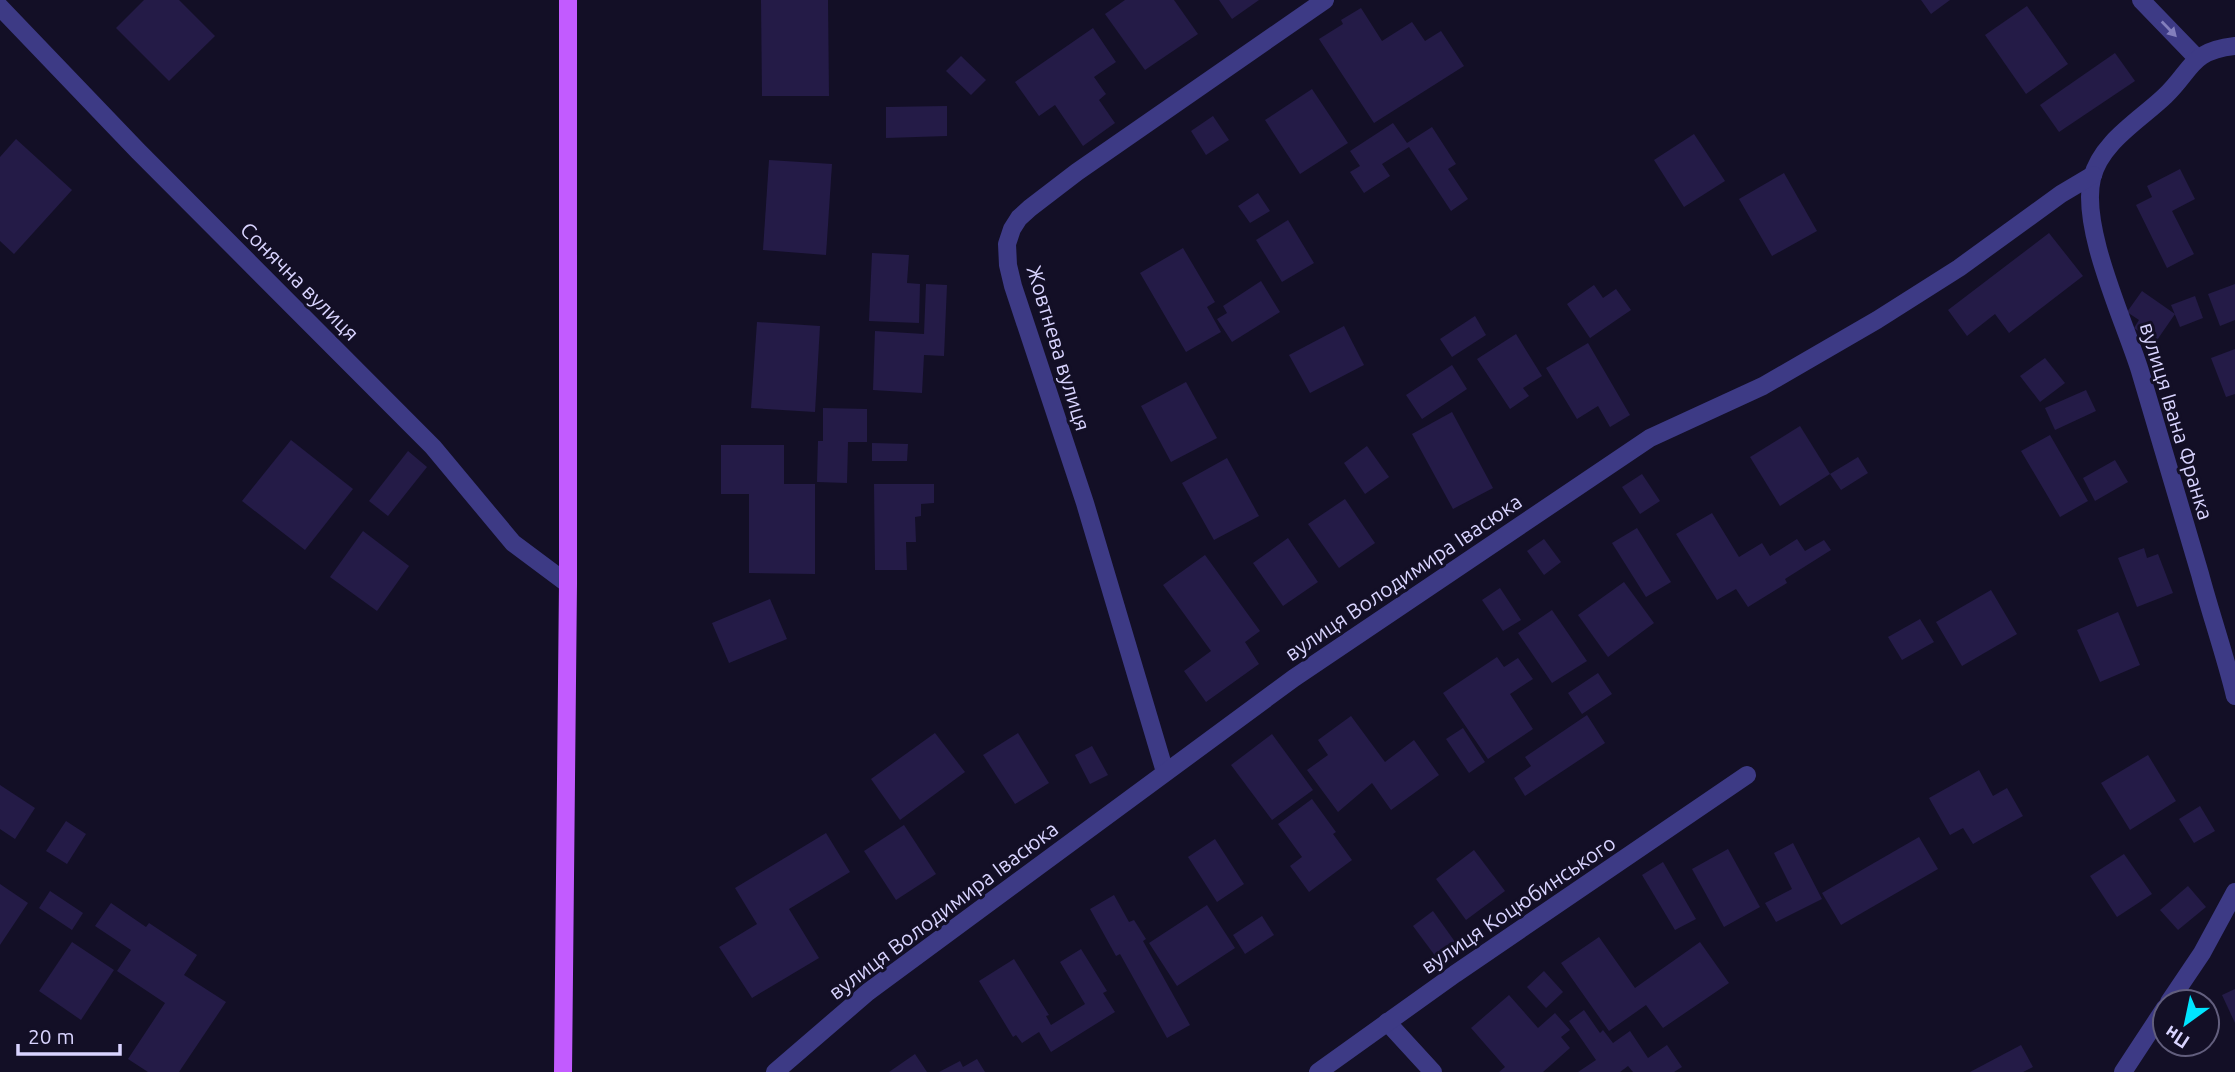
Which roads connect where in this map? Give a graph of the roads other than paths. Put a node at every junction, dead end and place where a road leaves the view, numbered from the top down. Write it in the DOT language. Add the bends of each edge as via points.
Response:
graph roads {
  1 [pos="568,0"];
  2 [pos="1325,0"];
  3 [pos="2141,0"];
  4 [pos="0,7"];
  5 [pos="2235,46"];
  6 [pos="2197,58"];
  7 [pos="2097,167"];
  8 [pos="568,584"];
  9 [pos="2235,696"];
  10 [pos="1165,772"];
  11 [pos="1746,775"];
  12 [pos="2235,892"];
  13 [pos="2178,988"];
  14 [pos="1387,1023"];
  15 [pos="2151,1029"];
  16 [pos="563,1072"];
  17 [pos="775,1072"];
  18 [pos="1318,1072"];
  19 [pos="1433,1072"];
  20 [pos="2123,1072"];
  1 -- 8 [label="main road"];
  2 -- 10 [label="street, Жовтнева вулиця" via="1039,200 1019,218 1007,244 1013,285 1085,503"];
  3 -- 6 [label="street, one-way"];
  4 -- 8 [label="street, Сонячна вулиця" via="433,446 513,543"];
  5 -- 6 [label="street"];
  6 -- 7 [label="street, вулиця Володимира Івасюка" via="2169,92 2115,141"];
  7 -- 9 [label="street, вулиця Івана Франка" via="2089,200 2094,231"];
  7 -- 10 [label="street, вулиця Володимира Івасюка" via="1959,268 1877,320 1763,386 1650,438 1359,632"];
  8 -- 16 [label="main road"];
  10 -- 17 [label="street, вулиця Володимира Івасюка" via="868,992"];
  11 -- 14 [label="street, вулиця Коцюбинського"];
  12 -- 13 [label="street"];
  14 -- 18 [label="street, вулиця Коцюбинського"];
  14 -- 19 [label="street"];
  15 -- 20 [label="street"];
}
